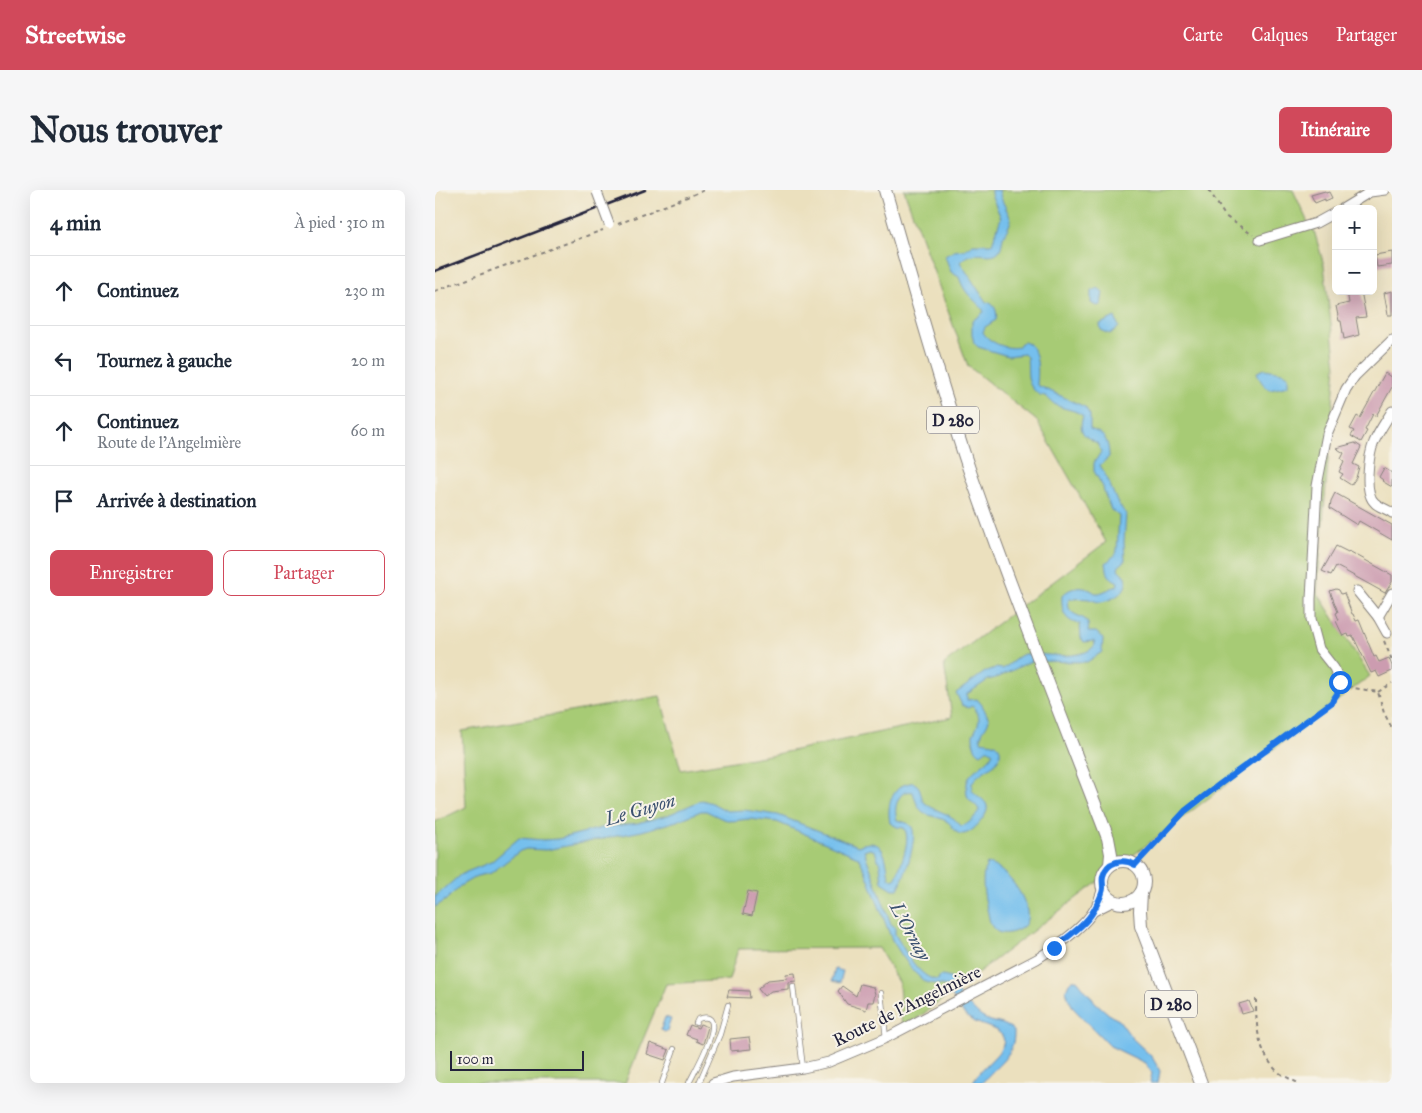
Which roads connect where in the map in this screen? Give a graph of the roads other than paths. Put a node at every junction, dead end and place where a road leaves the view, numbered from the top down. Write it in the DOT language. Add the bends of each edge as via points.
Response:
graph roads {
  1 [pos="885,190"];
  2 [pos="1385,190"];
  3 [pos="597,191"];
  4 [pos="1349,205"];
  5 [pos="1332,214"];
  6 [pos="609,226"];
  7 [pos="1260,240"];
  8 [pos="1392,340"];
  9 [pos="1392,411"];
  10 [pos="1392,512"];
  11 [pos="1357,591"];
  12 [pos="1392,593"];
  13 [pos="1378,617"];
  14 [pos="1387,633"];
  15 [pos="1340,682"];
  16 [pos="1108,838"];
  17 [pos="1131,863"];
  18 [pos="1110,865"];
  19 [pos="1103,888"];
  20 [pos="1141,893"];
  21 [pos="1118,902"];
  22 [pos="1094,911"];
  23 [pos="1141,926"];
  24 [pos="793,986"];
  25 [pos="881,993"];
  26 [pos="728,1005"];
  27 [pos="696,1023"];
  28 [pos="886,1038"];
  29 [pos="674,1049"];
  30 [pos="803,1068"];
  31 [pos="745,1079"];
  32 [pos="733,1080"];
  33 [pos="662,1083"];
  34 [pos="689,1083"];
  35 [pos="699,1083"];
  36 [pos="713,1083"];
  37 [pos="1201,1083"];
  1 -- 16 [label="main road, D 280" via="957,433 1001,560"];
  2 -- 4 [label="street" via="1371,192"];
  3 -- 6 [label="street, bridge"];
  5 -- 7 [label="street" via="1317,223"];
  8 -- 15 [label="street" via="1346,389 1327,434 1317,486 1311,619 1319,649"];
  9 -- 10 [label="street" via="1374,442 1368,478 1371,498"];
  11 -- 13 [label="street"];
  12 -- 13 [label="street"];
  13 -- 14 [label="street"];
  16 -- 17 [label="main road, D 280" via="1117,852"];
  16 -- 18 [label="main road, D 280"];
  17 -- 18 [label="main road" via="1115,862"];
  17 -- 20 [label="main road" via="1143,875"];
  18 -- 19 [label="main road" via="1103,876"];
  19 -- 21 [label="main road" via="1107,896"];
  19 -- 22 [label="street, Route de l'Angelmière"];
  20 -- 21 [label="main road" via="1133,900"];
  20 -- 23 [label="main road, D 280"];
  21 -- 22 [label="street, Route de l'Angelmière"];
  21 -- 23 [label="main road, D 280" via="1134,915"];
  22 -- 28 [label="street, Route de l'Angelmière" via="1054,948 1037,959"];
  23 -- 37 [label="main road, D 280"];
  24 -- 30 [label="lane"];
  25 -- 28 [label="lane"];
  26 -- 35 [label="lane" via="720,1034"];
  27 -- 34 [label="lane" via="698,1018 709,1018 713,1023 712,1035"];
  28 -- 30 [label="street, Route de l'Angelmière" via="829,1062"];
  29 -- 33 [label="lane"];
  30 -- 31 [label="street, Route de l'Angelmière"];
  31 -- 32 [label="street, Route de l'Angelmière"];
  32 -- 36 [label="street, Route de l'Angelmière"];
}
